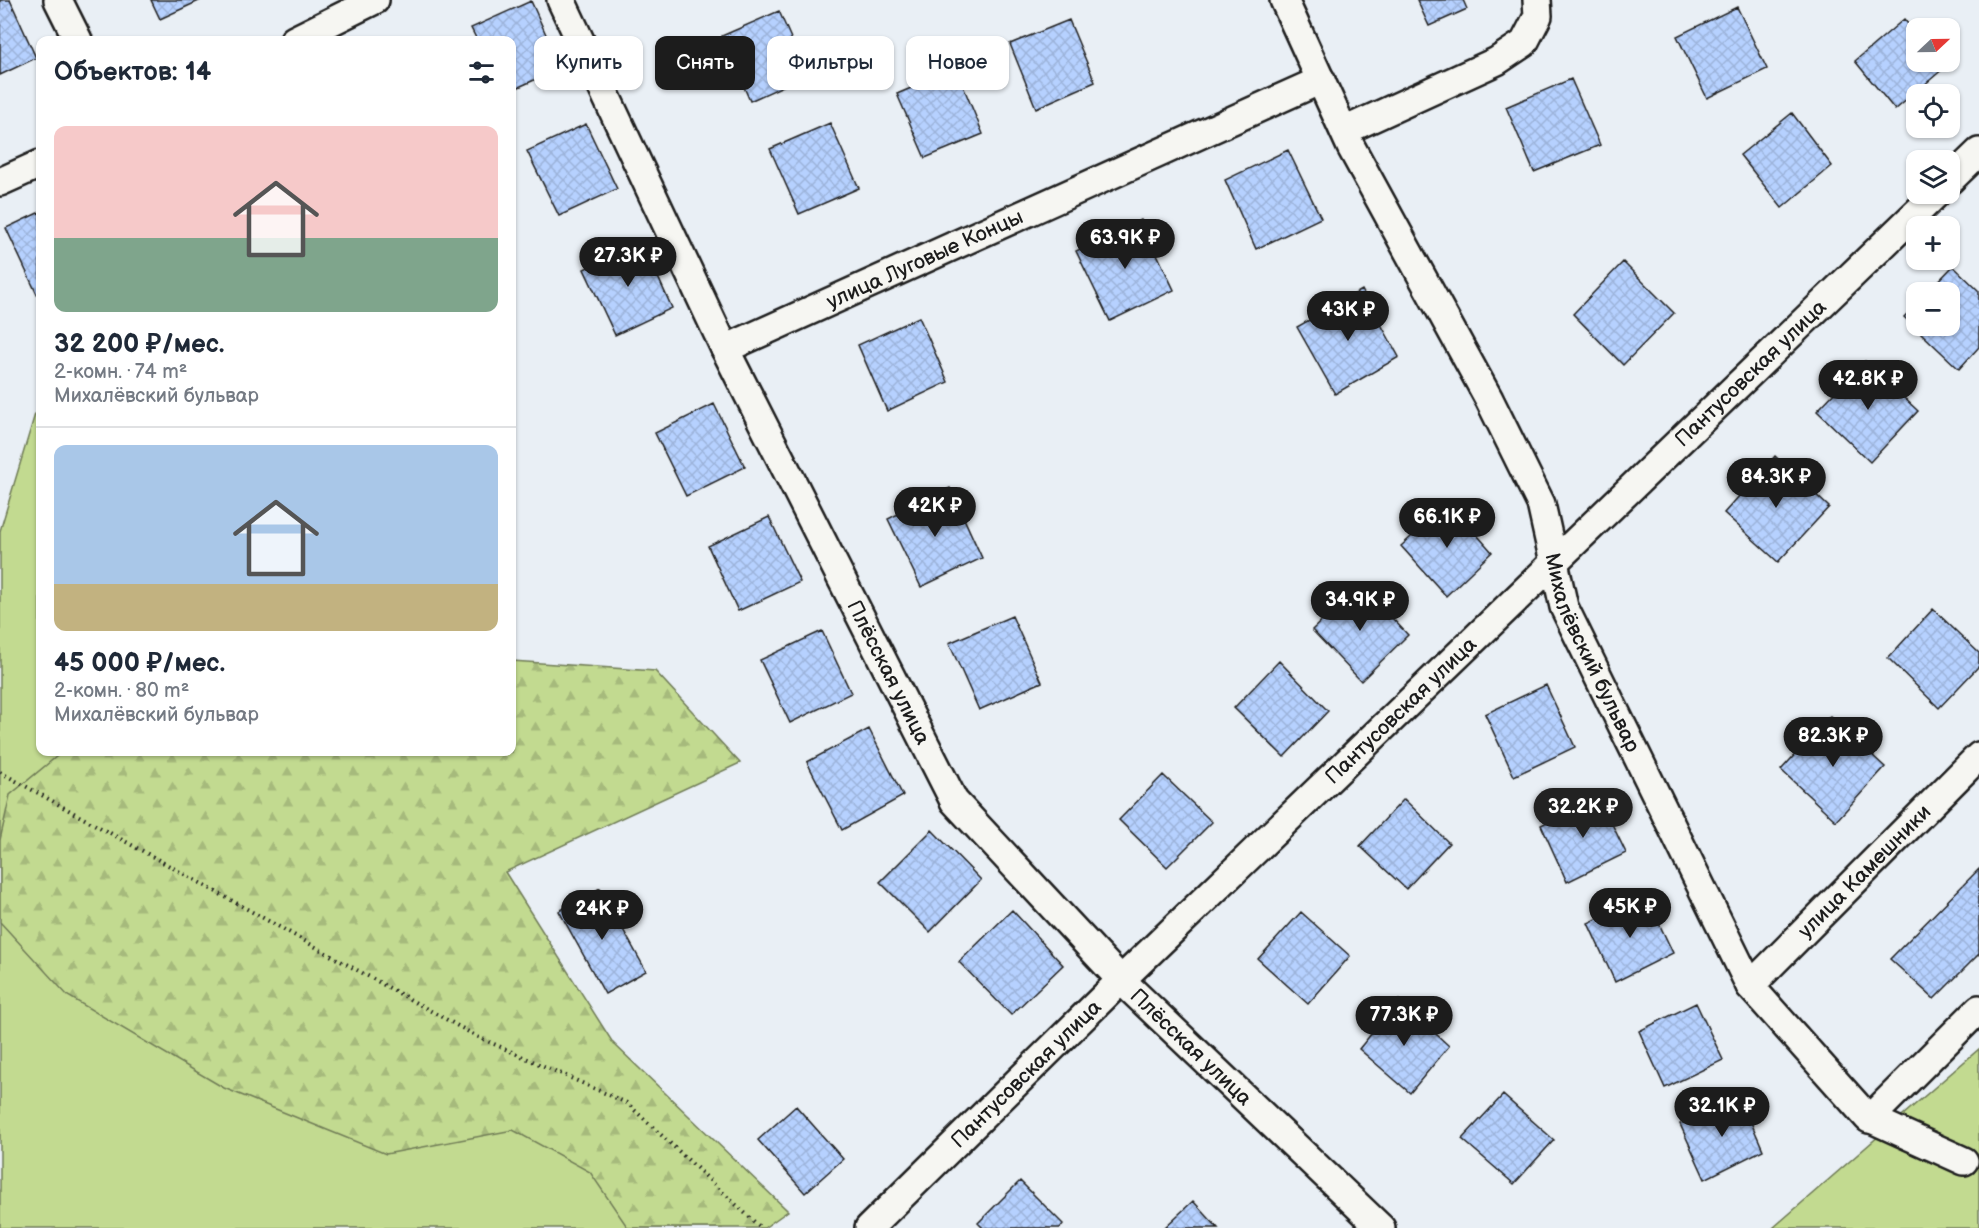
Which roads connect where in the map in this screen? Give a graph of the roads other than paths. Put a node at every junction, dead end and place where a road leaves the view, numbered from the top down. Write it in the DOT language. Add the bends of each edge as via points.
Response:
graph roads {
  1 [pos="58,0"];
  2 [pos="375,0"];
  3 [pos="561,0"];
  4 [pos="1284,0"];
  5 [pos="1538,0"];
  6 [pos="76,36"];
  7 [pos="302,36"];
  8 [pos="1321,80"];
  9 [pos="1344,131"];
  10 [pos="1979,152"];
  11 [pos="36,166"];
  12 [pos="1960,170"];
  13 [pos="0,182"];
  14 [pos="1926,204"];
  15 [pos="725,349"];
  16 [pos="1554,563"];
  17 [pos="1979,756"];
  18 [pos="1121,980"];
  19 [pos="1750,986"];
  20 [pos="1979,1009"];
  21 [pos="1869,1119"];
  22 [pos="1964,1161"];
  23 [pos="869,1228"];
  24 [pos="1381,1228"];
  1 -- 6 [label="street"];
  2 -- 7 [label="street"];
  3 -- 15 [label="street, Плёсская улица"];
  4 -- 8 [label="street, Михалёвский бульвар"];
  5 -- 9 [label="street" via="1538,16 1524,43 1497,61"];
  8 -- 9 [label="street, Михалёвский бульвар"];
  8 -- 15 [label="street, улица Луговые Концы"];
  9 -- 16 [label="street, Михалёвский бульвар" via="1489,399 1541,504"];
  10 -- 12 [label="street"];
  11 -- 13 [label="street"];
  14 -- 16 [label="street, Пантусовская улица"];
  15 -- 18 [label="street, Плёсская улица" via="954,801"];
  16 -- 18 [label="street, Пантусовская улица"];
  16 -- 19 [label="street, Михалёвский бульвар" via="1564,607"];
  17 -- 19 [label="street, улица Камешники"];
  18 -- 23 [label="street, Пантусовская улица"];
  18 -- 24 [label="street, Плёсская улица"];
  19 -- 21 [label="street, Михалёвский бульвар"];
  20 -- 21 [label="street"];
  21 -- 22 [label="street, Михалёвский бульвар"];
}
